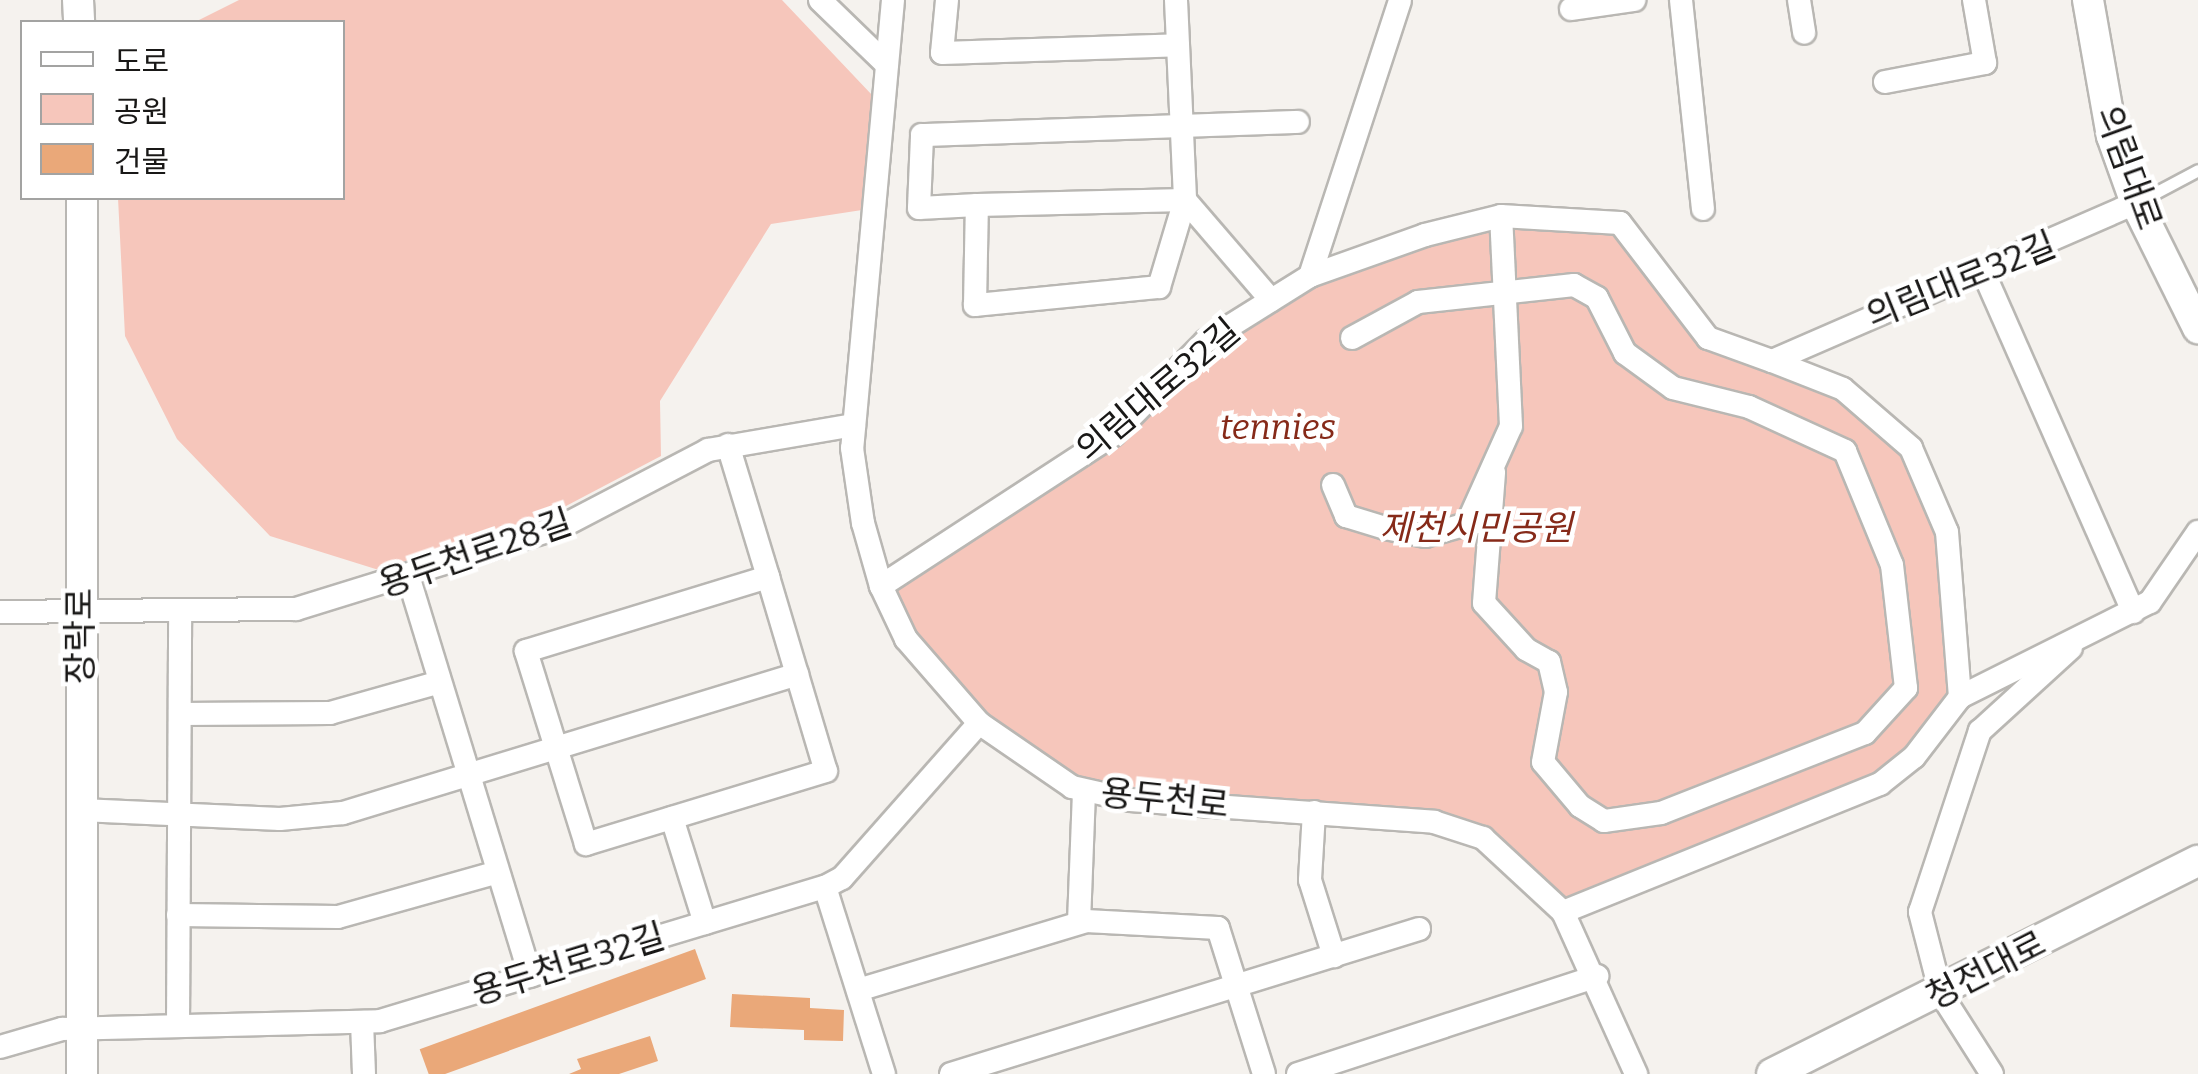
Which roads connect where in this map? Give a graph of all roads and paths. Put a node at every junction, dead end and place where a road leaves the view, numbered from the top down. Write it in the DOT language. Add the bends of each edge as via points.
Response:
graph roads {
  1 [pos="820,0"];
  2 [pos="893,0"];
  3 [pos="948,0"];
  4 [pos="1176,0"];
  5 [pos="1400,0"];
  6 [pos="1634,0"];
  7 [pos="1681,0"];
  8 [pos="1800,0"];
  9 [pos="1974,0"];
  10 [pos="2088,0"];
  11 [pos="1571,9"];
  12 [pos="1804,32"];
  13 [pos="1178,45"];
  14 [pos="888,65"];
  15 [pos="1885,82"];
  16 [pos="1298,122"];
  17 [pos="1182,130"];
  18 [pos="2198,170"];
  19 [pos="82,200"];
  20 [pos="1185,200"];
  21 [pos="2136,203"];
  22 [pos="977,204"];
  23 [pos="1703,210"];
  24 [pos="1501,216"];
  25 [pos="1982,268"];
  26 [pos="1310,276"];
  27 [pos="1509,291"];
  28 [pos="1271,300"];
  29 [pos="2198,328"];
  30 [pos="1352,338"];
  31 [pos="1772,361"];
  32 [pos="854,426"];
  33 [pos="728,445"];
  34 [pos="1494,472"];
  35 [pos="1333,485"];
  36 [pos="2198,532"];
  37 [pos="768,577"];
  38 [pos="409,579"];
  39 [pos="881,586"];
  40 [pos="80,610"];
  41 [pos="0,612"];
  42 [pos="180,612"];
  43 [pos="2133,612"];
  44 [pos="2088,632"];
  45 [pos="796,674"];
  46 [pos="440,682"];
  47 [pos="1960,697"];
  48 [pos="180,714"];
  49 [pos="978,723"];
  50 [pos="556,748"];
  51 [pos="468,775"];
  52 [pos="1084,791"];
  53 [pos="81,810"];
  54 [pos="1314,812"];
  55 [pos="179,813"];
  56 [pos="672,818"];
  57 [pos="2198,861"];
  58 [pos="498,872"];
  59 [pos="824,887"];
  60 [pos="1562,912"];
  61 [pos="178,914"];
  62 [pos="1079,922"];
  63 [pos="705,923"];
  64 [pos="1419,929"];
  65 [pos="1334,956"];
  66 [pos="530,976"];
  67 [pos="1596,976"];
  68 [pos="1236,986"];
  69 [pos="858,990"];
  70 [pos="1941,994"];
  71 [pos="362,1022"];
  72 [pos="178,1026"];
  73 [pos="83,1029"];
  74 [pos="0,1047"];
  75 [pos="82,1074"];
  76 [pos="364,1074"];
  77 [pos="884,1074"];
  78 [pos="951,1074"];
  79 [pos="1264,1074"];
  80 [pos="1298,1074"];
  81 [pos="1636,1074"];
  82 [pos="1772,1074"];
  83 [pos="1992,1074"];
  1 -- 14 [label="street"];
  2 -- 14 [label="street, 용두천로"];
  3 -- 13 [label="street" via="942,52"];
  4 -- 13 [label="street"];
  5 -- 26 [label="street"];
  6 -- 11 [label="street"];
  7 -- 23 [label="street"];
  8 -- 12 [label="street"];
  9 -- 15 [label="street" via="1985,63"];
  10 -- 21 [label="street, 의림대로" via="2112,136"];
  13 -- 17 [label="street"];
  14 -- 32 [label="street, 용두천로"];
  16 -- 17 [label="street"];
  17 -- 20 [label="street"];
  17 -- 22 [label="street" via="922,134 919,208"];
  18 -- 21 [label="lane"];
  19 -- 40 [label="street, 장락로"];
  20 -- 22 [label="street"];
  20 -- 22 [label="street" via="1159,287 975,306"];
  20 -- 28 [label="street"];
  21 -- 25 [label="street, 의림대로32길"];
  21 -- 29 [label="street, 의림대로"];
  24 -- 26 [label="street, 의림대로32길"];
  24 -- 27 [label="street"];
  24 -- 31 [label="street, 의림대로32길" via="1620,223 1708,338"];
  25 -- 31 [label="street, 의림대로32길"];
  25 -- 43 [label="street"];
  26 -- 28 [label="street, 의림대로32길"];
  27 -- 30 [label="street" via="1418,302"];
  27 -- 34 [label="street" via="1510,426"];
  27 -- 34 [label="street" via="1574,285 1597,298 1625,354 1673,388 1748,407 1845,451 1892,564 1906,688 1865,734 1661,813 1604,821 1580,806 1543,762 1556,692 1549,662 1526,649 1484,603"];
  28 -- 39 [label="street, 의림대로32길" via="1206,342 1113,436"];
  31 -- 47 [label="street" via="1843,389 1911,448 1947,532"];
  32 -- 33 [label="street, 용두천로28길"];
  32 -- 39 [label="street, 용두천로" via="858,500"];
  33 -- 37 [label="street"];
  33 -- 38 [label="street, 용두천로28길" via="695,455 561,527"];
  34 -- 35 [label="street" via="1467,524 1425,536 1346,516"];
  36 -- 43 [label="street" via="2161,592"];
  37 -- 45 [label="street"];
  37 -- 50 [label="street" via="526,650"];
  38 -- 42 [label="street, 용두천로28길" via="296,609"];
  38 -- 46 [label="street"];
  39 -- 49 [label="street, 용두천로" via="920,659"];
  40 -- 41 [label="street, 용두천로28길"];
  40 -- 42 [label="street, 용두천로28길"];
  40 -- 53 [label="street, 장락로"];
  42 -- 48 [label="street"];
  43 -- 44 [label="street"];
  44 -- 47 [label="street"];
  44 -- 70 [label="street" via="1980,732 1920,912"];
  45 -- 50 [label="street"];
  45 -- 56 [label="street" via="826,771"];
  46 -- 48 [label="street" via="330,714"];
  46 -- 51 [label="street"];
  47 -- 60 [label="street" via="1914,757 1880,784"];
  48 -- 55 [label="street"];
  49 -- 52 [label="street, 용두천로" via="1054,778"];
  49 -- 59 [label="street, 용두천로32길" via="842,878"];
  50 -- 51 [label="street"];
  50 -- 56 [label="street" via="586,844"];
  51 -- 55 [label="street" via="313,818"];
  51 -- 58 [label="street"];
  52 -- 54 [label="street, 용두천로"];
  52 -- 62 [label="street"];
  53 -- 55 [label="street"];
  53 -- 73 [label="street, 장락로"];
  54 -- 60 [label="street, 용두천로" via="1434,822 1471,833 1508,858"];
  54 -- 65 [label="street" via="1310,880"];
  55 -- 61 [label="street"];
  56 -- 63 [label="street"];
  57 -- 70 [label="street, 청전대로"];
  58 -- 61 [label="street" via="338,917"];
  58 -- 66 [label="street"];
  59 -- 63 [label="street, 용두천로32길"];
  59 -- 69 [label="street"];
  60 -- 67 [label="street, 용두천로"];
  61 -- 72 [label="street"];
  62 -- 68 [label="street" via="1218,928"];
  62 -- 69 [label="street"];
  63 -- 66 [label="street, 용두천로32길"];
  64 -- 65 [label="street"];
  65 -- 68 [label="street"];
  66 -- 71 [label="street, 용두천로32길"];
  67 -- 80 [label="street"];
  67 -- 81 [label="street, 용두천로"];
  68 -- 78 [label="street"];
  68 -- 79 [label="street"];
  69 -- 77 [label="street"];
  70 -- 82 [label="street, 청전대로"];
  70 -- 83 [label="street"];
  71 -- 72 [label="street, 용두천로32길"];
  71 -- 76 [label="street"];
  72 -- 73 [label="street, 용두천로32길"];
  73 -- 74 [label="street, 용두천로32길"];
  73 -- 75 [label="street, 장락로"];
}
